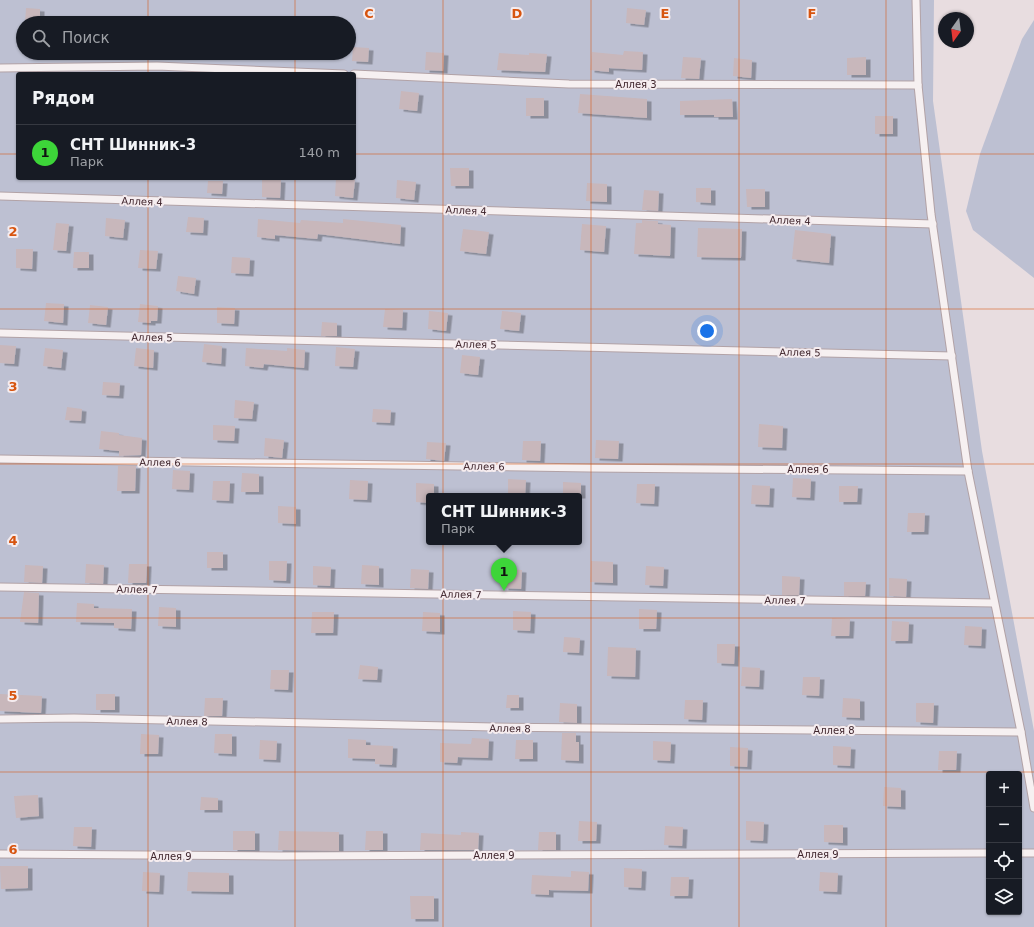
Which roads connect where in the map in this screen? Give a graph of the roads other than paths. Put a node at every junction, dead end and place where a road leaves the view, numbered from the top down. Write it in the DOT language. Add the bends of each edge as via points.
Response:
graph roads {
  1 [pos="916,0"];
  2 [pos="0,68"];
  3 [pos="297,72"];
  4 [pos="356,74"];
  5 [pos="918,85"];
  6 [pos="0,196"];
  7 [pos="933,224"];
  8 [pos="0,333"];
  9 [pos="952,356"];
  10 [pos="0,459"];
  11 [pos="968,470"];
  12 [pos="0,587"];
  13 [pos="994,603"];
  14 [pos="0,719"];
  15 [pos="1021,732"];
  16 [pos="1034,808"];
  17 [pos="986,853"];
  18 [pos="1022,853"];
  19 [pos="1034,853"];
  20 [pos="0,854"];
  1 -- 5 [label="lane"];
  2 -- 3 [label="lane" via="157,66"];
  4 -- 5 [label="lane, Аллея 3" via="569,84"];
  5 -- 7 [label="lane"];
  6 -- 7 [label="lane, Аллея 4"];
  7 -- 9 [label="lane"];
  8 -- 9 [label="lane, Аллея 5"];
  9 -- 11 [label="lane"];
  10 -- 11 [label="lane, Аллея 6" via="590,468"];
  11 -- 13 [label="lane"];
  12 -- 13 [label="lane, Аллея 7"];
  13 -- 15 [label="lane"];
  14 -- 15 [label="lane, Аллея 8" via="82,718 510,728"];
  15 -- 16 [label="lane"];
  17 -- 20 [label="lane, Аллея 9" via="297,856"];
  18 -- 19 [label="lane"];
}
